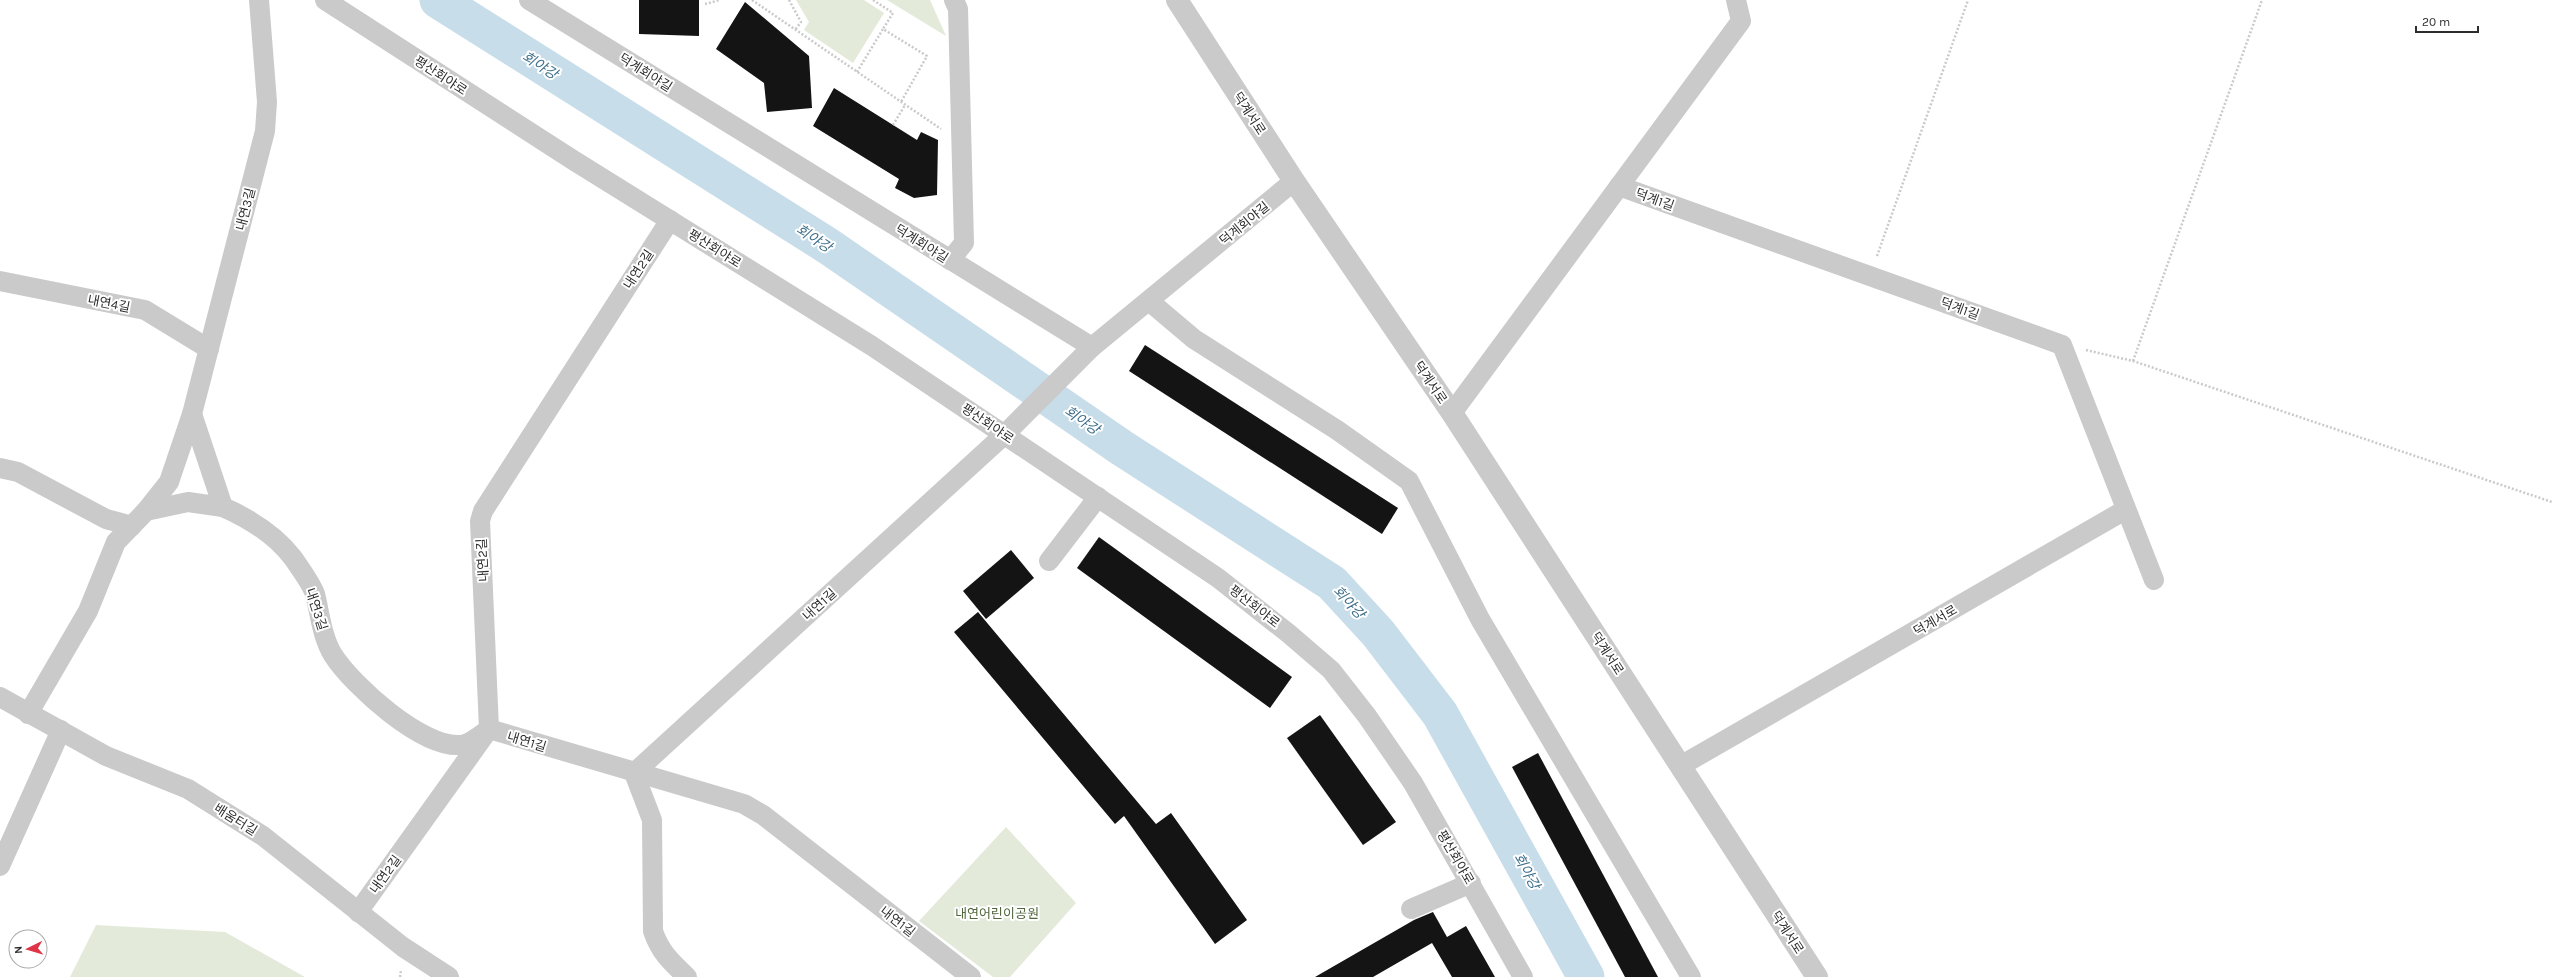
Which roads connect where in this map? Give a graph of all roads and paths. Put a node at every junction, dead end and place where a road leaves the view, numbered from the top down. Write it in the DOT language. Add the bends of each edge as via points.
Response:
graph roads {
  1 [pos="259,0"];
  2 [pos="325,0"];
  3 [pos="529,0"];
  4 [pos="720,0"];
  5 [pos="752,0"];
  6 [pos="789,0"];
  7 [pos="873,0"];
  8 [pos="954,0"];
  9 [pos="1177,0"];
  10 [pos="1736,0"];
  11 [pos="1968,0"];
  12 [pos="2262,0"];
  13 [pos="705,4"];
  14 [pos="883,29"];
  15 [pos="795,30"];
  16 [pos="857,72"];
  17 [pos="901,102"];
  18 [pos="905,105"];
  19 [pos="893,125"];
  20 [pos="948,134"];
  21 [pos="1294,181"];
  22 [pos="1619,186"];
  23 [pos="670,220"];
  24 [pos="950,260"];
  25 [pos="1870,276"];
  26 [pos="0,281"];
  27 [pos="1148,301"];
  28 [pos="2062,344"];
  29 [pos="1092,347"];
  30 [pos="209,350"];
  31 [pos="2133,361"];
  32 [pos="1452,413"];
  33 [pos="192,414"];
  34 [pos="1005,434"];
  35 [pos="0,468"];
  36 [pos="1098,497"];
  37 [pos="2552,502"];
  38 [pos="223,506"];
  39 [pos="2125,510"];
  40 [pos="146,511"];
  41 [pos="132,526"];
  42 [pos="1050,561"];
  43 [pos="2154,580"];
  44 [pos="0,697"];
  45 [pos="28,714"];
  46 [pos="489,729"];
  47 [pos="61,730"];
  48 [pos="1682,765"];
  49 [pos="634,773"];
  50 [pos="0,866"];
  51 [pos="1471,883"];
  52 [pos="1411,908"];
  53 [pos="358,912"];
  54 [pos="449,977"];
  55 [pos="687,977"];
  56 [pos="971,977"];
  57 [pos="1523,977"];
  58 [pos="1691,977"];
  59 [pos="1817,977"];
  1 -- 30 [label="street, 내연3길" via="267,102 266,131"];
  2 -- 23 [label="street, 평산회야로"];
  3 -- 24 [label="street, 덕계회야길"];
  4 -- 13 [label="path"];
  5 -- 15 [label="path"];
  6 -- 15 [label="path" via="801,22"];
  7 -- 14 [label="path" via="893,13"];
  8 -- 24 [label="street" via="958,9 964,243"];
  9 -- 21 [label="street, 덕계서로"];
  10 -- 22 [label="street, 덕계1길" via="1741,21"];
  11 -- 25 [label="path"];
  12 -- 31 [label="path"];
  14 -- 16 [label="path"];
  14 -- 17 [label="path" via="927,56"];
  15 -- 16 [label="path"];
  16 -- 17 [label="path"];
  17 -- 18 [label="path"];
  18 -- 19 [label="path"];
  18 -- 20 [label="path"];
  21 -- 27 [label="street, 덕계회야길"];
  21 -- 32 [label="street, 덕계서로"];
  22 -- 25 [label="street, 덕계1길"];
  22 -- 32 [label="street, 덕계1길"];
  23 -- 34 [label="street, 평산회야로" via="872,346"];
  23 -- 46 [label="street, 내연2길" via="483,511 480,521"];
  24 -- 29 [label="street, 덕계회야길"];
  25 -- 28 [label="street, 덕계1길"];
  26 -- 30 [label="street, 내연4길" via="146,310"];
  27 -- 29 [label="street, 덕계회야길"];
  27 -- 58 [label="street" via="1194,340 1337,430 1409,481 1480,619"];
  28 -- 31 [label="path"];
  28 -- 39 [label="street"];
  29 -- 34 [label="street, 내연1길"];
  30 -- 33 [label="street, 내연3길"];
  31 -- 37 [label="path"];
  32 -- 48 [label="street, 덕계서로"];
  33 -- 38 [label="street"];
  33 -- 40 [label="street, 내연3길" via="169,482"];
  34 -- 36 [label="street, 평산회야로"];
  34 -- 49 [label="street, 내연1길"];
  35 -- 41 [label="street" via="18,472 106,519"];
  36 -- 42 [label="street"];
  36 -- 51 [label="street, 평산회야로" via="1218,578 1331,670 1414,783"];
  38 -- 40 [label="street, 내연3길" via="188,502"];
  38 -- 46 [label="street, 내연3길" via="249,518 274,538 293,558 314,592 323,629 333,655 354,681 375,700 416,733 441,743 462,746"];
  39 -- 43 [label="street"];
  39 -- 48 [label="street, 덕계서로"];
  40 -- 41 [label="street, 내연3길"];
  41 -- 45 [label="street, 내연3길" via="116,542 88,611"];
  44 -- 45 [label="street, 배움터길"];
  45 -- 47 [label="street, 배움터길"];
  46 -- 49 [label="street, 내연1길"];
  46 -- 53 [label="street, 내연2길"];
  47 -- 50 [label="street"];
  47 -- 53 [label="street, 배움터길" via="106,756 188,789 263,836"];
  48 -- 59 [label="street, 덕계서로"];
  49 -- 55 [label="street" via="652,820 653,931 666,958"];
  49 -- 56 [label="street, 내연1길" via="744,804"];
  51 -- 52 [label="street"];
  51 -- 57 [label="street, 평산회야로"];
  53 -- 54 [label="street, 배움터길"];
}
